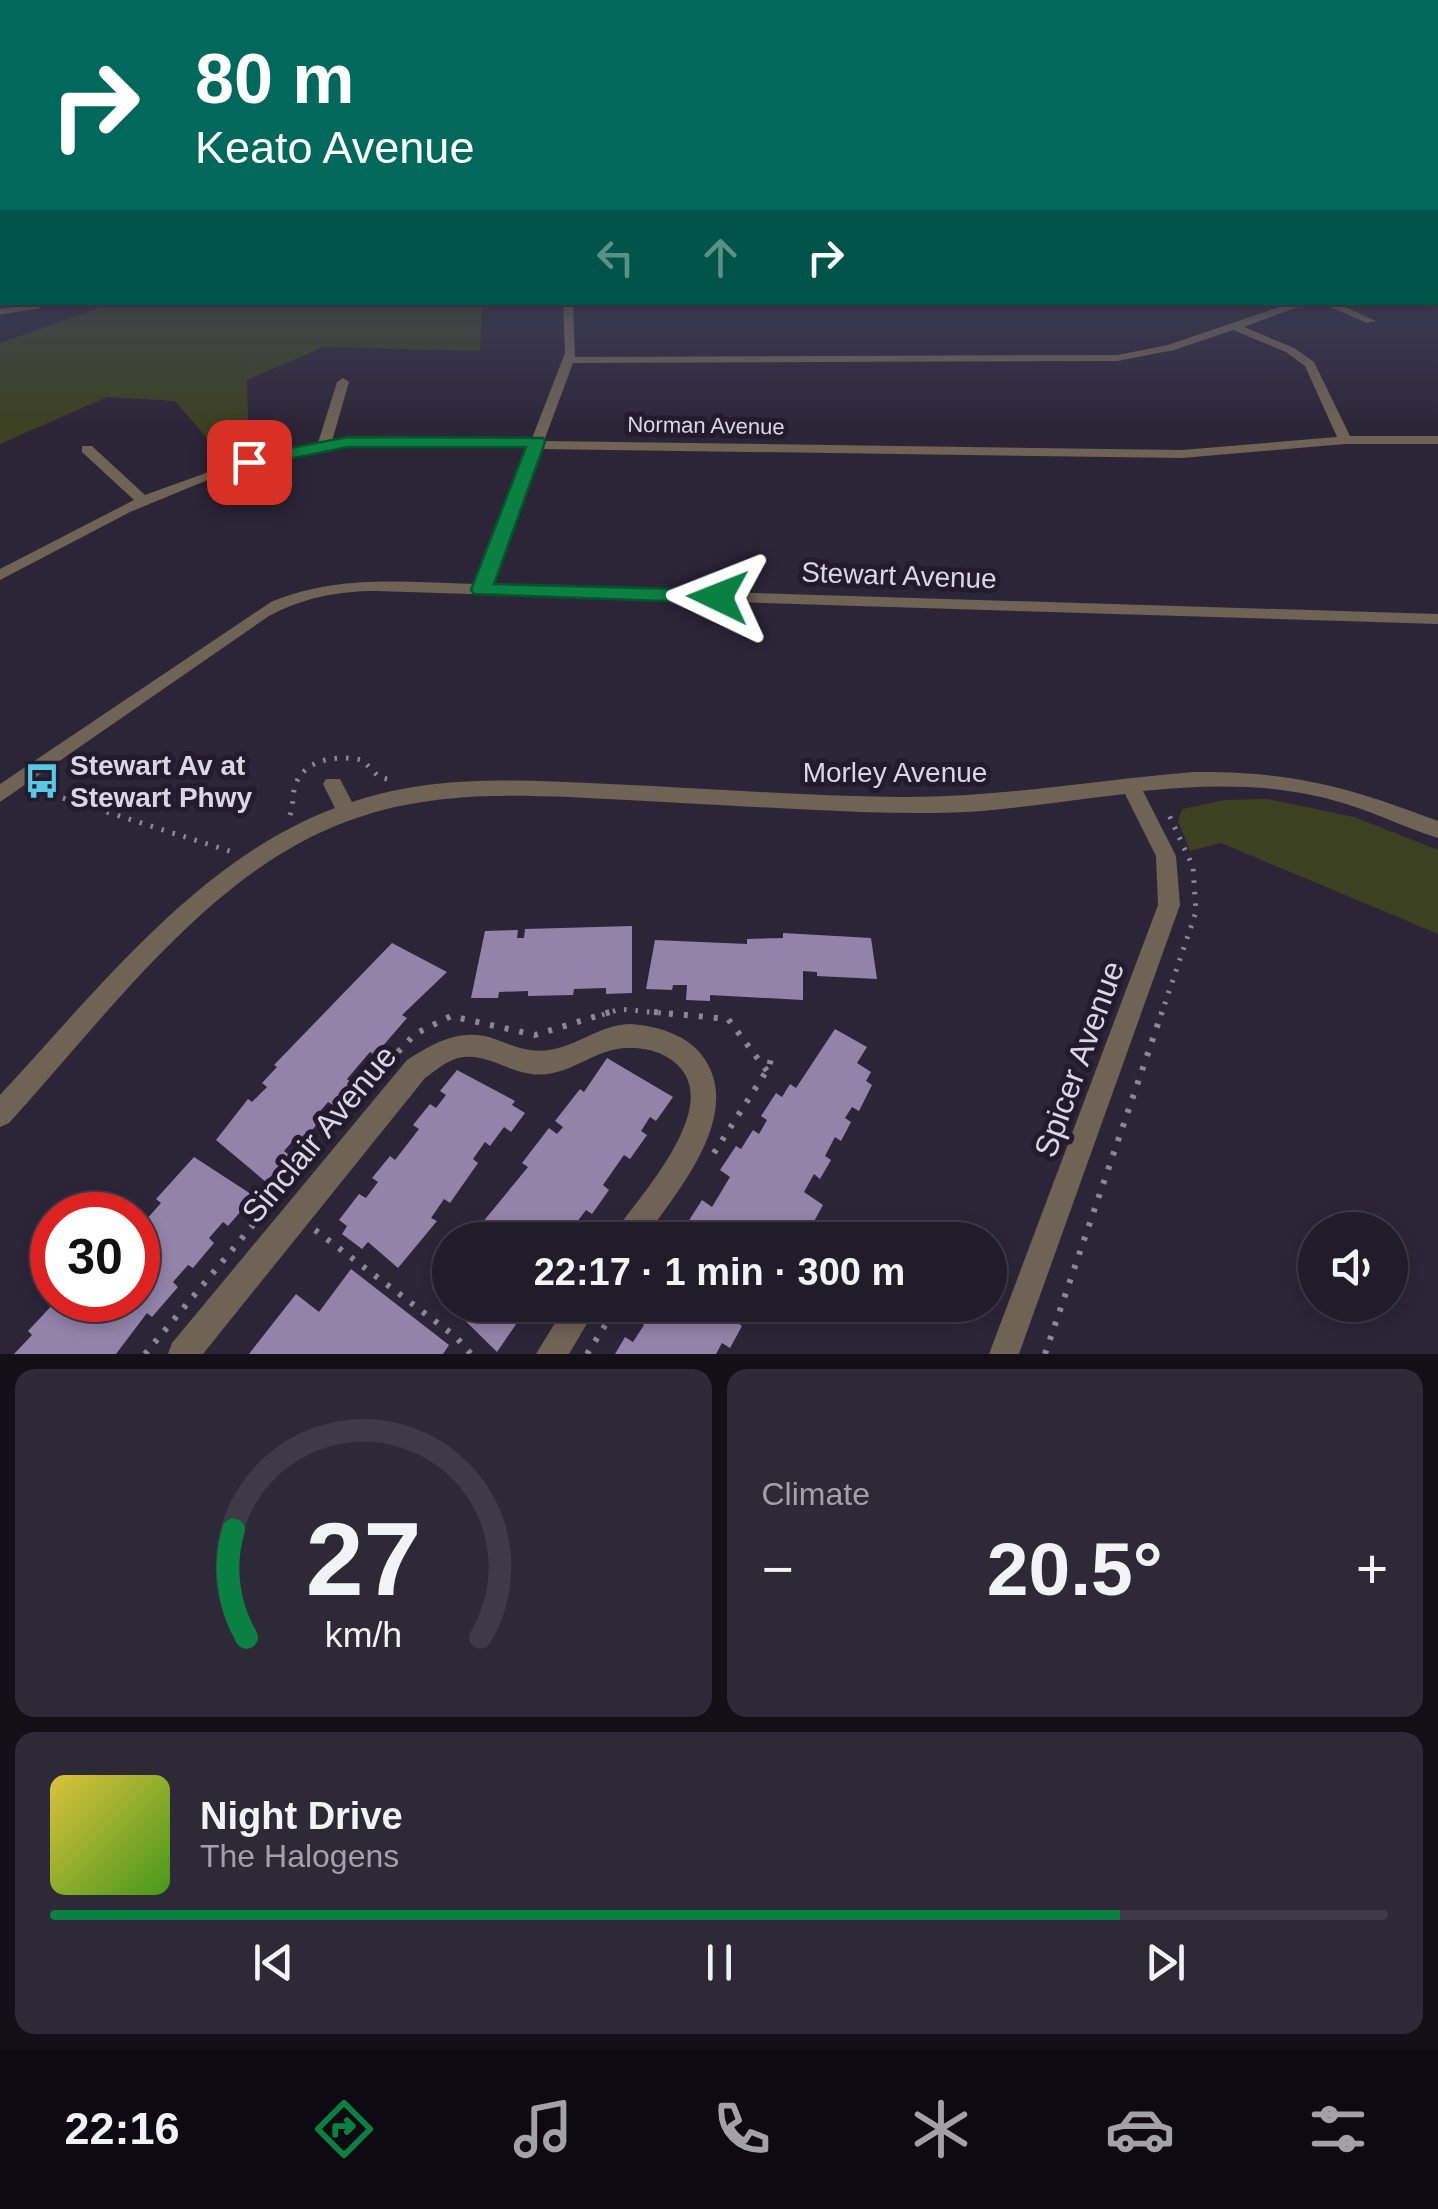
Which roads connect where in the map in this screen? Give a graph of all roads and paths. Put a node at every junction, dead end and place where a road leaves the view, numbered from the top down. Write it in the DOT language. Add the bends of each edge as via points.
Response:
graph roads {
  1 [pos="568,305"];
  2 [pos="1297,305"];
  3 [pos="1332,305"];
  4 [pos="38,306"];
  5 [pos="0,312"];
  6 [pos="1370,321"];
  7 [pos="1235,326"];
  8 [pos="568,360"];
  9 [pos="344,382"];
  10 [pos="1345,440"];
  11 [pos="1438,440"];
  12 [pos="537,442"];
  13 [pos="324,445"];
  14 [pos="88,450"];
  15 [pos="142,500"];
  16 [pos="0,575"];
  17 [pos="481,590"];
  18 [pos="1438,620"];
  19 [pos="395,780"];
  20 [pos="333,784"];
  21 [pos="1130,787"];
  22 [pos="41,791"];
  23 [pos="0,794"];
  24 [pos="1164,805"];
  25 [pos="346,811"];
  26 [pos="282,822"];
  27 [pos="1438,830"];
  28 [pos="244,846"];
  29 [pos="233,852"];
  30 [pos="224,859"];
  31 [pos="397,1053"];
  32 [pos="772,1054"];
  33 [pos="766,1071"];
  34 [pos="361,1096"];
  35 [pos="0,1114"];
  36 [pos="710,1160"];
  37 [pos="638,1222"];
  38 [pos="309,1225"];
  39 [pos="573,1322"];
  40 [pos="607,1322"];
  41 [pos="144,1354"];
  42 [pos="183,1354"];
  43 [pos="472,1354"];
  44 [pos="551,1354"];
  45 [pos="587,1354"];
  46 [pos="1004,1354"];
  47 [pos="1045,1354"];
  1 -- 8 [label="street"];
  2 -- 7 [label="street"];
  3 -- 6 [label="street"];
  4 -- 5 [label="lane"];
  7 -- 8 [label="street" via="1157,352 1104,359"];
  7 -- 10 [label="street" via="1310,364"];
  8 -- 12 [label="street"];
  9 -- 13 [label="street"];
  10 -- 11 [label="street, Norman Avenue"];
  10 -- 12 [label="street, Norman Avenue" via="1203,454"];
  12 -- 13 [label="street, Norman Avenue"];
  12 -- 17 [label="street"];
  13 -- 15 [label="street, Norman Avenue" via="221,470"];
  14 -- 15 [label="street"];
  15 -- 16 [label="street, Norman Avenue"];
  17 -- 18 [label="street, Stewart Avenue"];
  17 -- 23 [label="street, Stewart Avenue" via="347,586 288,600"];
  19 -- 26 [label="path" via="354,758 329,758 298,780 293,812"];
  20 -- 25 [label="street"];
  21 -- 25 [label="street, Morley Avenue" via="933,805 465,787"];
  21 -- 27 [label="street, Morley Avenue" via="1282,782 1342,795"];
  21 -- 46 [label="street, Spicer Avenue" via="1166,856 1169,905"];
  22 -- 29 [label="path"];
  24 -- 47 [label="path" via="1189,853 1196,912"];
  25 -- 35 [label="street, Morley Avenue" via="276,845 205,898"];
  28 -- 29 [label="path"];
  29 -- 30 [label="path"];
  31 -- 33 [label="path" via="447,1017 543,1035 601,1012 628,1010 728,1019"];
  32 -- 33 [label="path"];
  33 -- 36 [label="path"];
  34 -- 41 [label="path"];
  37 -- 42 [label="street, Sinclair Avenue" via="701,1125 708,1090 691,1058 640,1037 604,1040 550,1062 484,1045 449,1048 416,1069"];
  38 -- 43 [label="path"];
  39 -- 44 [label="street"];
  40 -- 45 [label="path"];
}
